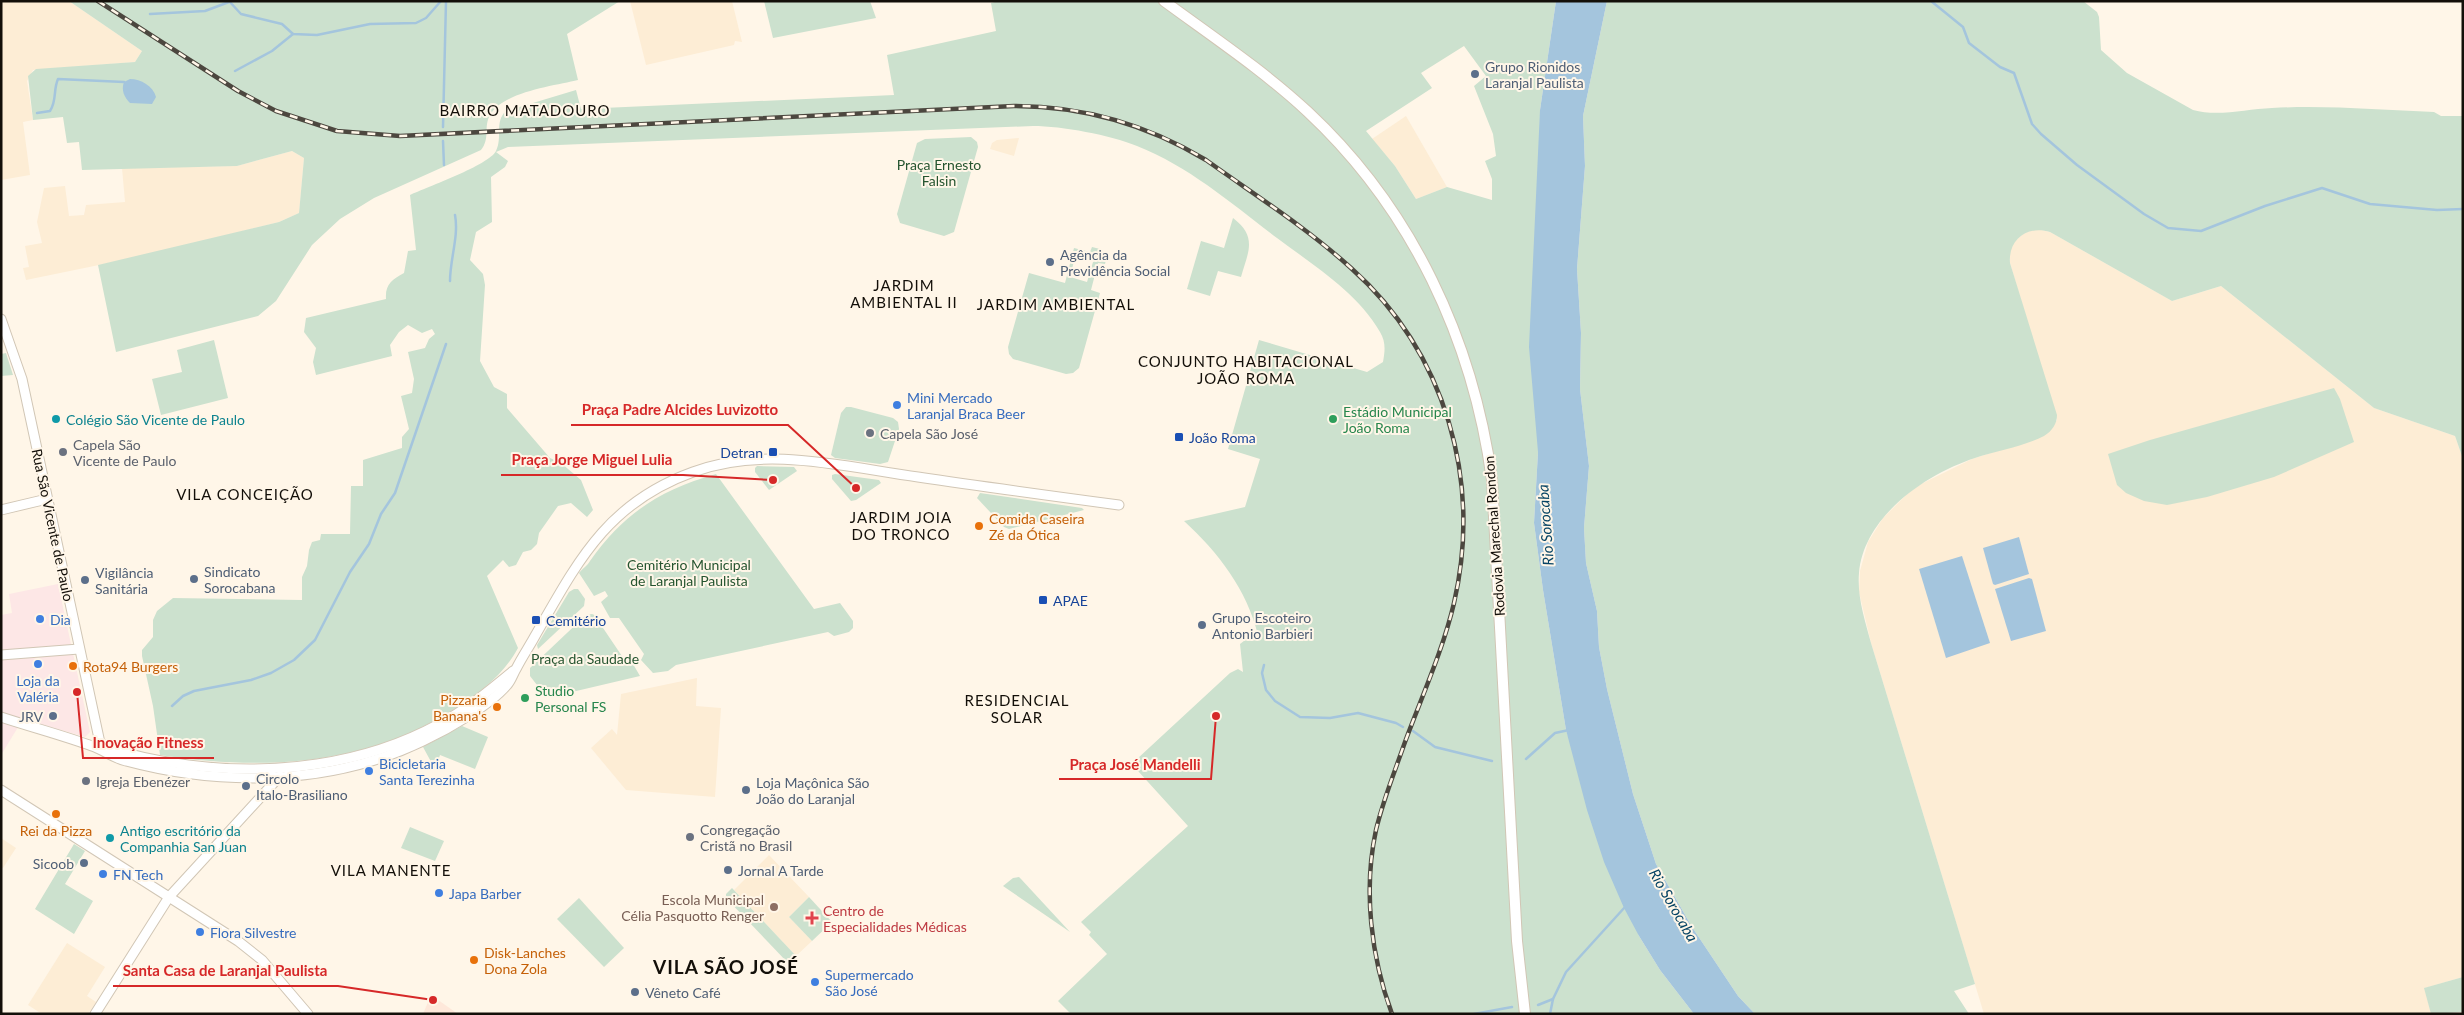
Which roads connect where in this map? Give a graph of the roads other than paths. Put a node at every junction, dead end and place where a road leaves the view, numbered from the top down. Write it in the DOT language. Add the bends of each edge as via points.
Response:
graph roads {
  1 [pos="1164,1"];
  2 [pos="1,319"];
  3 [pos="48,499"];
  4 [pos="1119,505"];
  5 [pos="1,510"];
  6 [pos="79,649"];
  7 [pos="1,655"];
  8 [pos="1,717"];
  9 [pos="98,741"];
  10 [pos="280,773"];
  11 [pos="1,790"];
  12 [pos="169,897"];
  13 [pos="95,1014"];
  14 [pos="308,1014"];
  15 [pos="1525,1014"];
  1 -- 15 [label="main road, Rodovia Marechal Rondon" via="1292,98 1325,128 1360,168 1417,250 1438,290 1463,351 1481,415 1492,487"];
  2 -- 3 [label="street, Rua São Vicente de Paulo" via="22,379"];
  3 -- 5 [label="street"];
  3 -- 6 [label="street, Rua São Vicente de Paulo"];
  4 -- 10 [label="street" via="799,461 741,461 705,468 644,494 609,523 583,556 515,670 468,706 417,736 389,747"];
  6 -- 7 [label="street"];
  6 -- 9 [label="street, Rua São Vicente de Paulo"];
  8 -- 9 [label="street"];
  9 -- 10 [label="street" via="110,756 125,761 182,768"];
  10 -- 12 [label="street"];
  11 -- 12 [label="street"];
  12 -- 13 [label="street"];
  12 -- 14 [label="street" via="253,952"];
}
